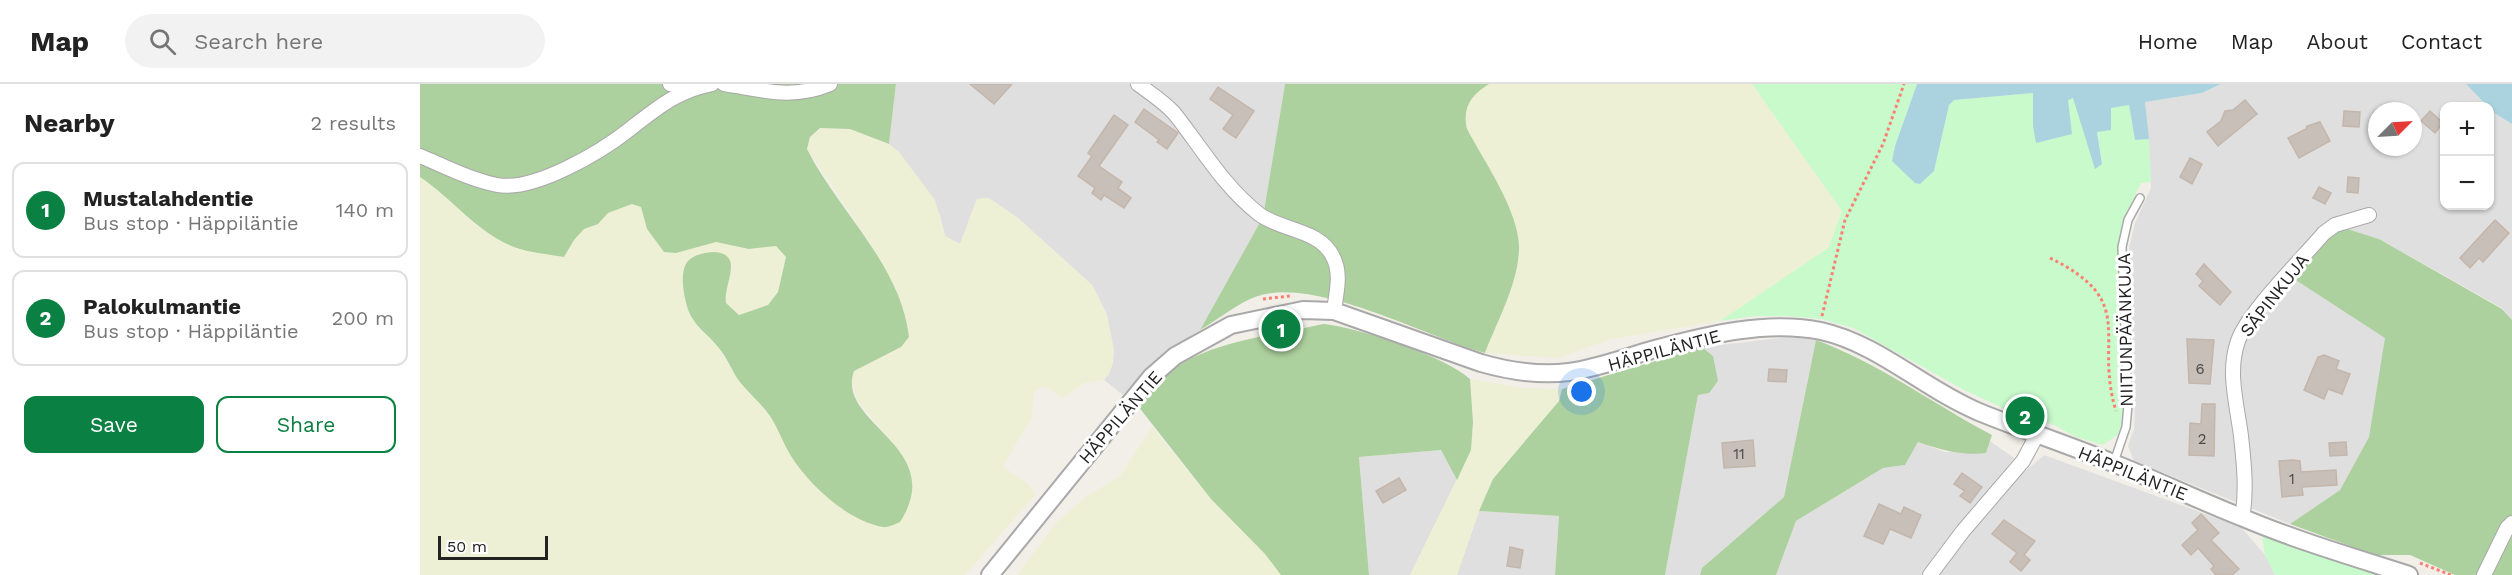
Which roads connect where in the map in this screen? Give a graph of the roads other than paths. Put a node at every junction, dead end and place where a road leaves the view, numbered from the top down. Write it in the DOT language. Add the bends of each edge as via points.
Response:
graph roads {
  1 [pos="670,84"];
  2 [pos="712,84"];
  3 [pos="724,84"];
  4 [pos="830,84"];
  5 [pos="1138,84"];
  6 [pos="691,88"];
  7 [pos="420,156"];
  8 [pos="2140,198"];
  9 [pos="2369,215"];
  10 [pos="1334,310"];
  11 [pos="2037,435"];
  12 [pos="2114,463"];
  13 [pos="2242,518"];
  14 [pos="2512,523"];
  15 [pos="2411,568"];
  16 [pos="990,575"];
  17 [pos="1930,575"];
  18 [pos="2484,575"];
  1 -- 6 [label="street"];
  2 -- 6 [label="street"];
  3 -- 4 [label="street" via="786,95"];
  5 -- 10 [label="street" via="1172,111 1239,198 1263,217 1324,244 1338,274"];
  6 -- 7 [label="street" via="656,107 628,131 582,159 513,186 497,185"];
  8 -- 12 [label="lane, NIITUNPÄÄNKUJA" via="2128,220 2122,247 2128,405 2124,435"];
  9 -- 13 [label="street, SÄPINKUJA" via="2335,225 2324,233 2254,315 2239,340 2232,379 2245,491"];
  10 -- 11 [label="street, HÄPPILÄNTIE" via="1481,363 1537,373 1599,366 1654,349 1755,328 1819,331 1848,339 1958,402"];
  10 -- 16 [label="street, HÄPPILÄNTIE" via="1303,310 1231,325 1175,356 1130,400"];
  11 -- 12 [label="street, HÄPPILÄNTIE"];
  11 -- 17 [label="street" via="2023,461"];
  12 -- 13 [label="street, HÄPPILÄNTIE"];
  13 -- 15 [label="street, HÄPPILÄNTIE"];
  14 -- 18 [label="street"];
}
